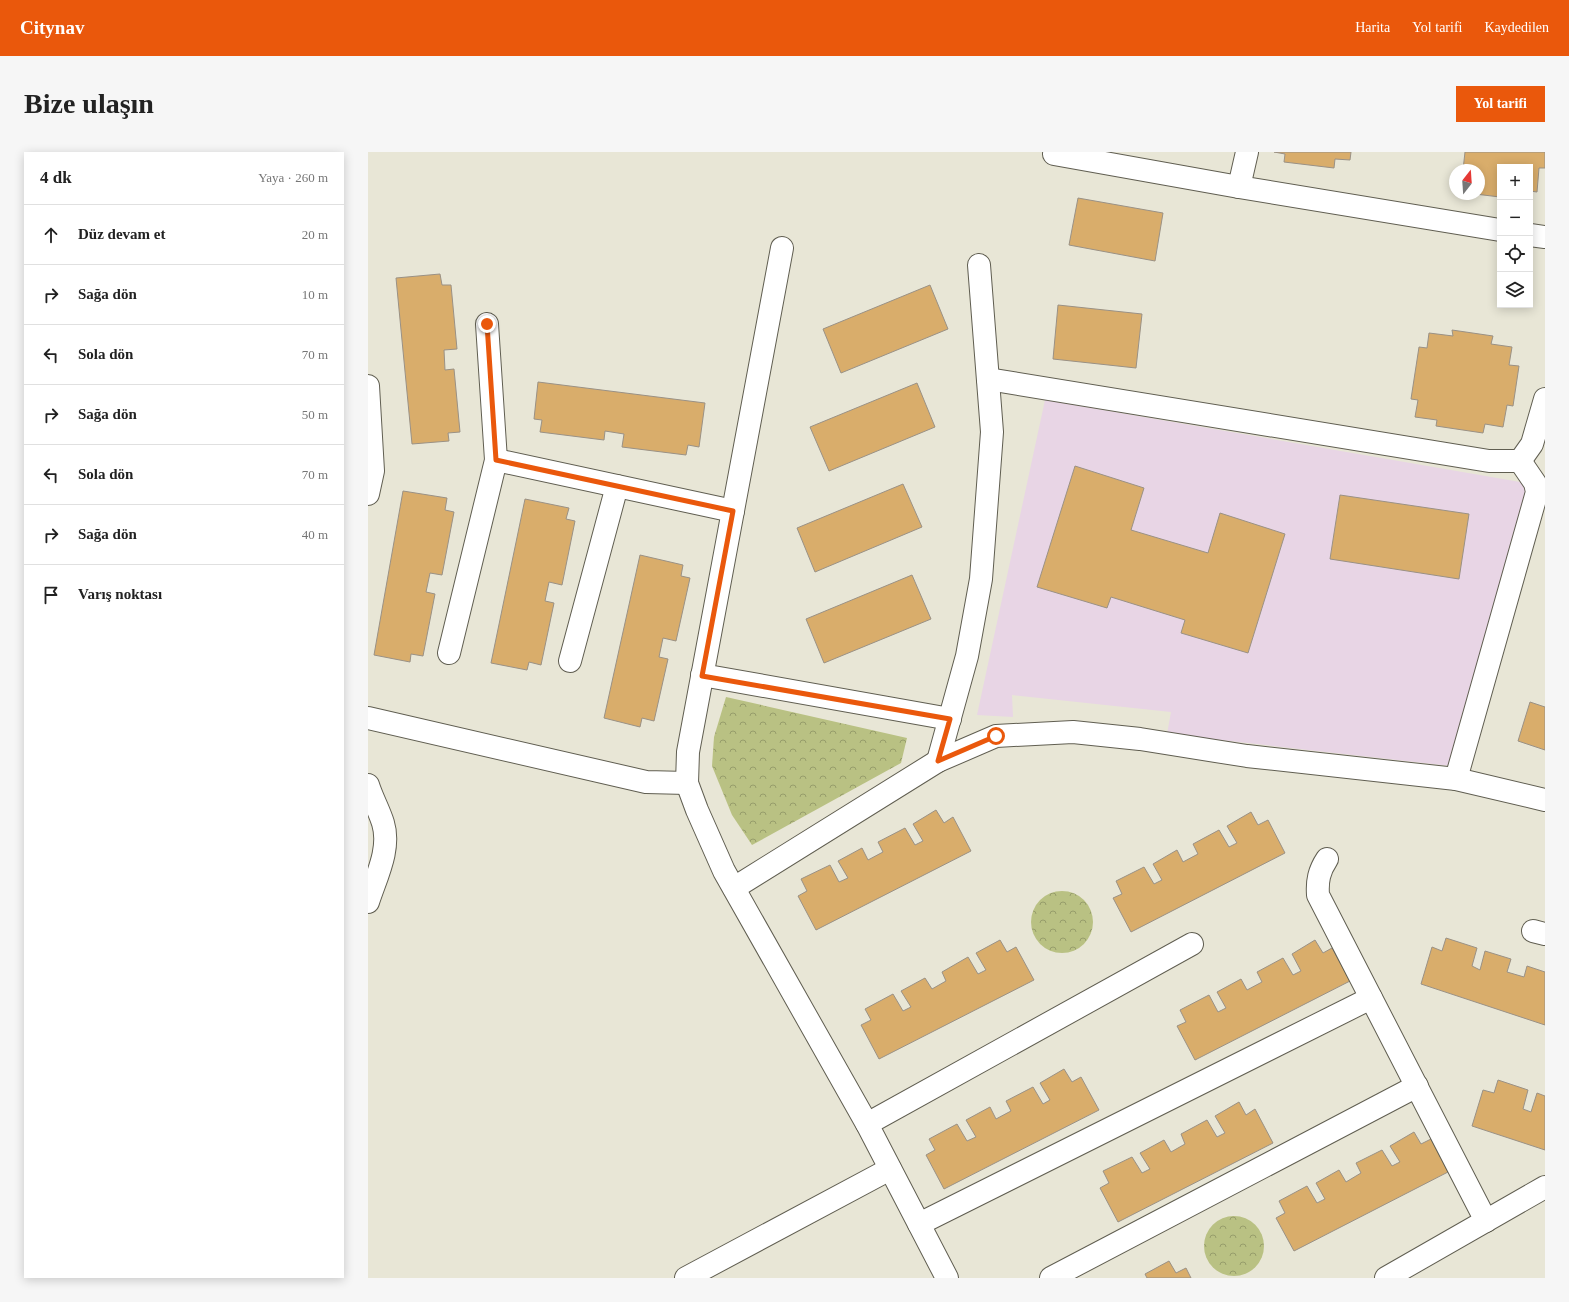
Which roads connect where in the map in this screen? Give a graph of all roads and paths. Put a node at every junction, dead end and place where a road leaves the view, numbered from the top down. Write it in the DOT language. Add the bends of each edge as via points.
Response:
graph roads {
  1 [pos="1247,152"];
  2 [pos="1054,154"];
  3 [pos="1239,187"];
  4 [pos="1497,230"];
  5 [pos="1533,235"];
  6 [pos="1545,237"];
  7 [pos="782,248"];
  8 [pos="979,265"];
  9 [pos="487,324"];
  10 [pos="988,379"];
  11 [pos="368,386"];
  12 [pos="1545,399"];
  13 [pos="496,460"];
  14 [pos="1520,461"];
  15 [pos="617,486"];
  16 [pos="368,494"];
  17 [pos="733,511"];
  18 [pos="449,653"];
  19 [pos="570,661"];
  20 [pos="702,676"];
  21 [pos="368,718"];
  22 [pos="950,719"];
  23 [pos="938,761"];
  24 [pos="1456,779"];
  25 [pos="687,783"];
  26 [pos="368,785"];
  27 [pos="1545,800"];
  28 [pos="1327,859"];
  29 [pos="734,888"];
  30 [pos="368,902"];
  31 [pos="1192,944"];
  32 [pos="1371,998"];
  33 [pos="1417,1086"];
  34 [pos="867,1124"];
  35 [pos="890,1169"];
  36 [pos="1545,1187"];
  37 [pos="1486,1221"];
  38 [pos="919,1224"];
  39 [pos="686,1278"];
  40 [pos="947,1278"];
  41 [pos="1051,1278"];
  42 [pos="1386,1278"];
  1 -- 3 [label="street"];
  2 -- 3 [label="street"];
  3 -- 4 [label="street"];
  5 -- 6 [label="street"];
  7 -- 17 [label="street"];
  8 -- 10 [label="street"];
  9 -- 13 [label="street"];
  10 -- 14 [label="street" via="1489,461"];
  10 -- 22 [label="street" via="992,432 981,579 967,656"];
  11 -- 16 [label="street" via="373,471"];
  12 -- 14 [label="street" via="1532,444"];
  13 -- 15 [label="street"];
  13 -- 18 [label="street"];
  14 -- 24 [label="street" via="1535,483 1537,492"];
  15 -- 17 [label="street"];
  15 -- 19 [label="street"];
  17 -- 20 [label="street"];
  20 -- 22 [label="street"];
  20 -- 25 [label="street" via="688,752"];
  21 -- 25 [label="street" via="646,782"];
  22 -- 23 [label="street"];
  23 -- 24 [label="street" via="996,736 1073,732 1140,739 1247,756"];
  23 -- 29 [label="street"];
  24 -- 27 [label="street"];
  25 -- 29 [label="street" via="724,871"];
  26 -- 30 [label="street" via="383,824 385,845"];
  28 -- 32 [label="street" via="1318,877 1318,895"];
  29 -- 34 [label="street"];
  31 -- 34 [label="street"];
  32 -- 33 [label="street"];
  32 -- 38 [label="street"];
  33 -- 37 [label="street"];
  33 -- 41 [label="street"];
  34 -- 35 [label="street"];
  35 -- 38 [label="street"];
  35 -- 39 [label="street"];
  36 -- 37 [label="street"];
  37 -- 42 [label="street"];
  38 -- 40 [label="street"];
}
